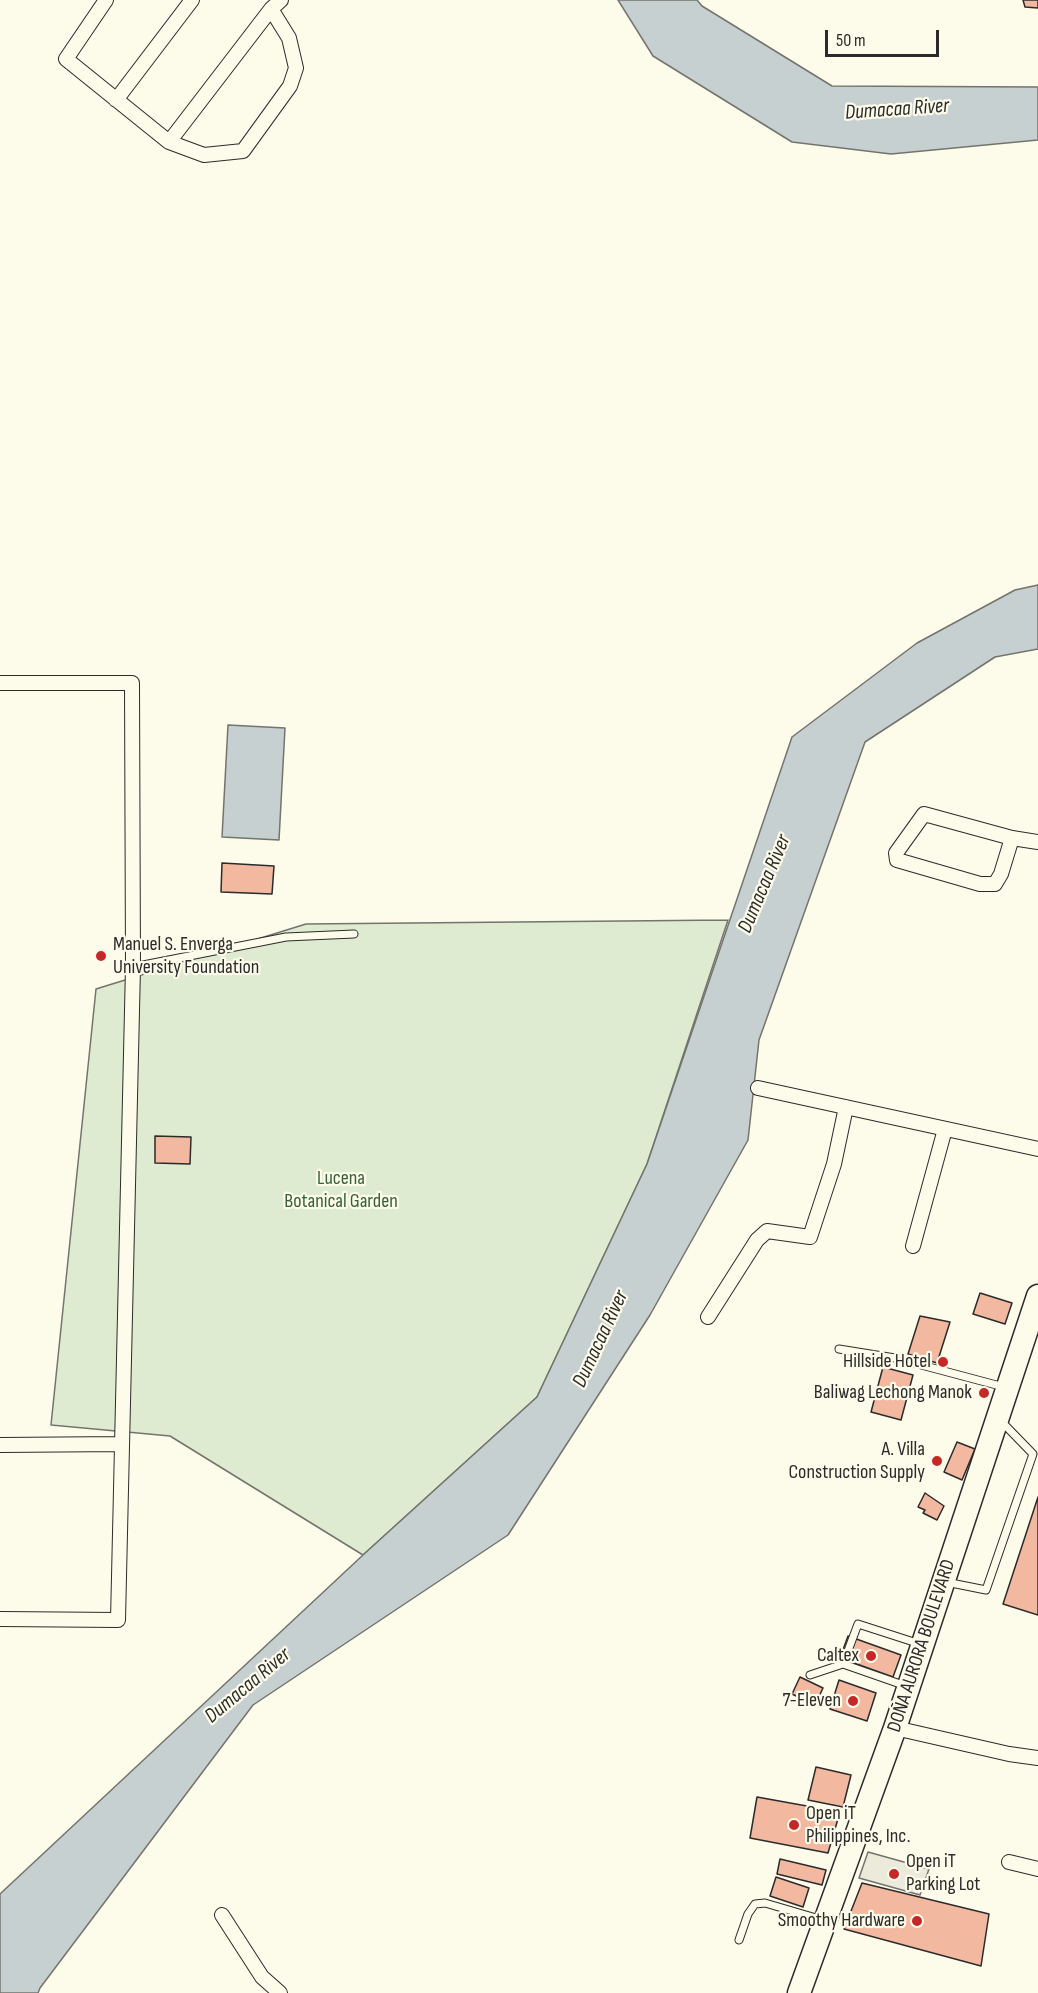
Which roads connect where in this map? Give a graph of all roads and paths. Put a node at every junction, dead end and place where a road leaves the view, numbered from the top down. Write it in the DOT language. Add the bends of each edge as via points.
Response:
graph roads {
  1 [pos="106,0"];
  2 [pos="192,0"];
  3 [pos="276,4"];
  4 [pos="116,100"];
  5 [pos="169,142"];
  6 [pos="0,683"];
  7 [pos="1012,838"];
  8 [pos="1038,842"];
  9 [pos="354,934"];
  10 [pos="133,967"];
  11 [pos="758,1088"];
  12 [pos="846,1107"];
  13 [pos="945,1129"];
  14 [pos="1038,1149"];
  15 [pos="912,1246"];
  16 [pos="1038,1296"];
  17 [pos="708,1317"];
  18 [pos="839,1349"];
  19 [pos="1007,1388"];
  20 [pos="997,1417"];
  21 [pos="122,1444"];
  22 [pos="0,1445"];
  23 [pos="943,1581"];
  24 [pos="0,1619"];
  25 [pos="922,1645"];
  26 [pos="843,1664"];
  27 [pos="810,1675"];
  28 [pos="908,1686"];
  29 [pos="895,1728"];
  30 [pos="1038,1758"];
  31 [pos="1009,1862"];
  32 [pos="1038,1869"];
  33 [pos="222,1915"];
  34 [pos="825,1921"];
  35 [pos="739,1940"];
  36 [pos="280,1993"];
  37 [pos="799,1993"];
  1 -- 4 [label="street" via="66,59"];
  2 -- 4 [label="street"];
  3 -- 5 [label="street"];
  3 -- 5 [label="street" via="296,68 290,86 243,151 204,155"];
  4 -- 5 [label="street"];
  6 -- 10 [label="street" via="132,682"];
  7 -- 7 [label="street" via="924,814 896,853 897,860 980,884 995,884"];
  7 -- 8 [label="street"];
  9 -- 10 [label="lane" via="286,937"];
  10 -- 21 [label="street"];
  11 -- 12 [label="street"];
  12 -- 13 [label="street"];
  12 -- 17 [label="street" via="834,1164 810,1237 767,1231 757,1240"];
  13 -- 14 [label="street"];
  13 -- 15 [label="street"];
  16 -- 19 [label="main road, DOÑA AURORA BOULEVARD"];
  18 -- 19 [label="lane" via="896,1358"];
  19 -- 20 [label="main road, DOÑA AURORA BOULEVARD"];
  20 -- 23 [label="main road, DOÑA AURORA BOULEVARD"];
  20 -- 23 [label="lane" via="1033,1454 987,1590"];
  21 -- 22 [label="street"];
  21 -- 24 [label="street" via="118,1620"];
  23 -- 25 [label="main road, DOÑA AURORA BOULEVARD"];
  25 -- 26 [label="lane" via="858,1623"];
  25 -- 28 [label="main road, DOÑA AURORA BOULEVARD"];
  26 -- 27 [label="lane"];
  26 -- 28 [label="lane"];
  28 -- 29 [label="main road, DOÑA AURORA BOULEVARD"];
  29 -- 30 [label="street"];
  29 -- 34 [label="main road, DOÑA AURORA BOULEVARD"];
  31 -- 32 [label="street"];
  33 -- 36 [label="street" via="262,1977"];
  34 -- 35 [label="lane" via="765,1903 755,1904"];
  34 -- 37 [label="main road, DOÑA AURORA BOULEVARD"];
}
